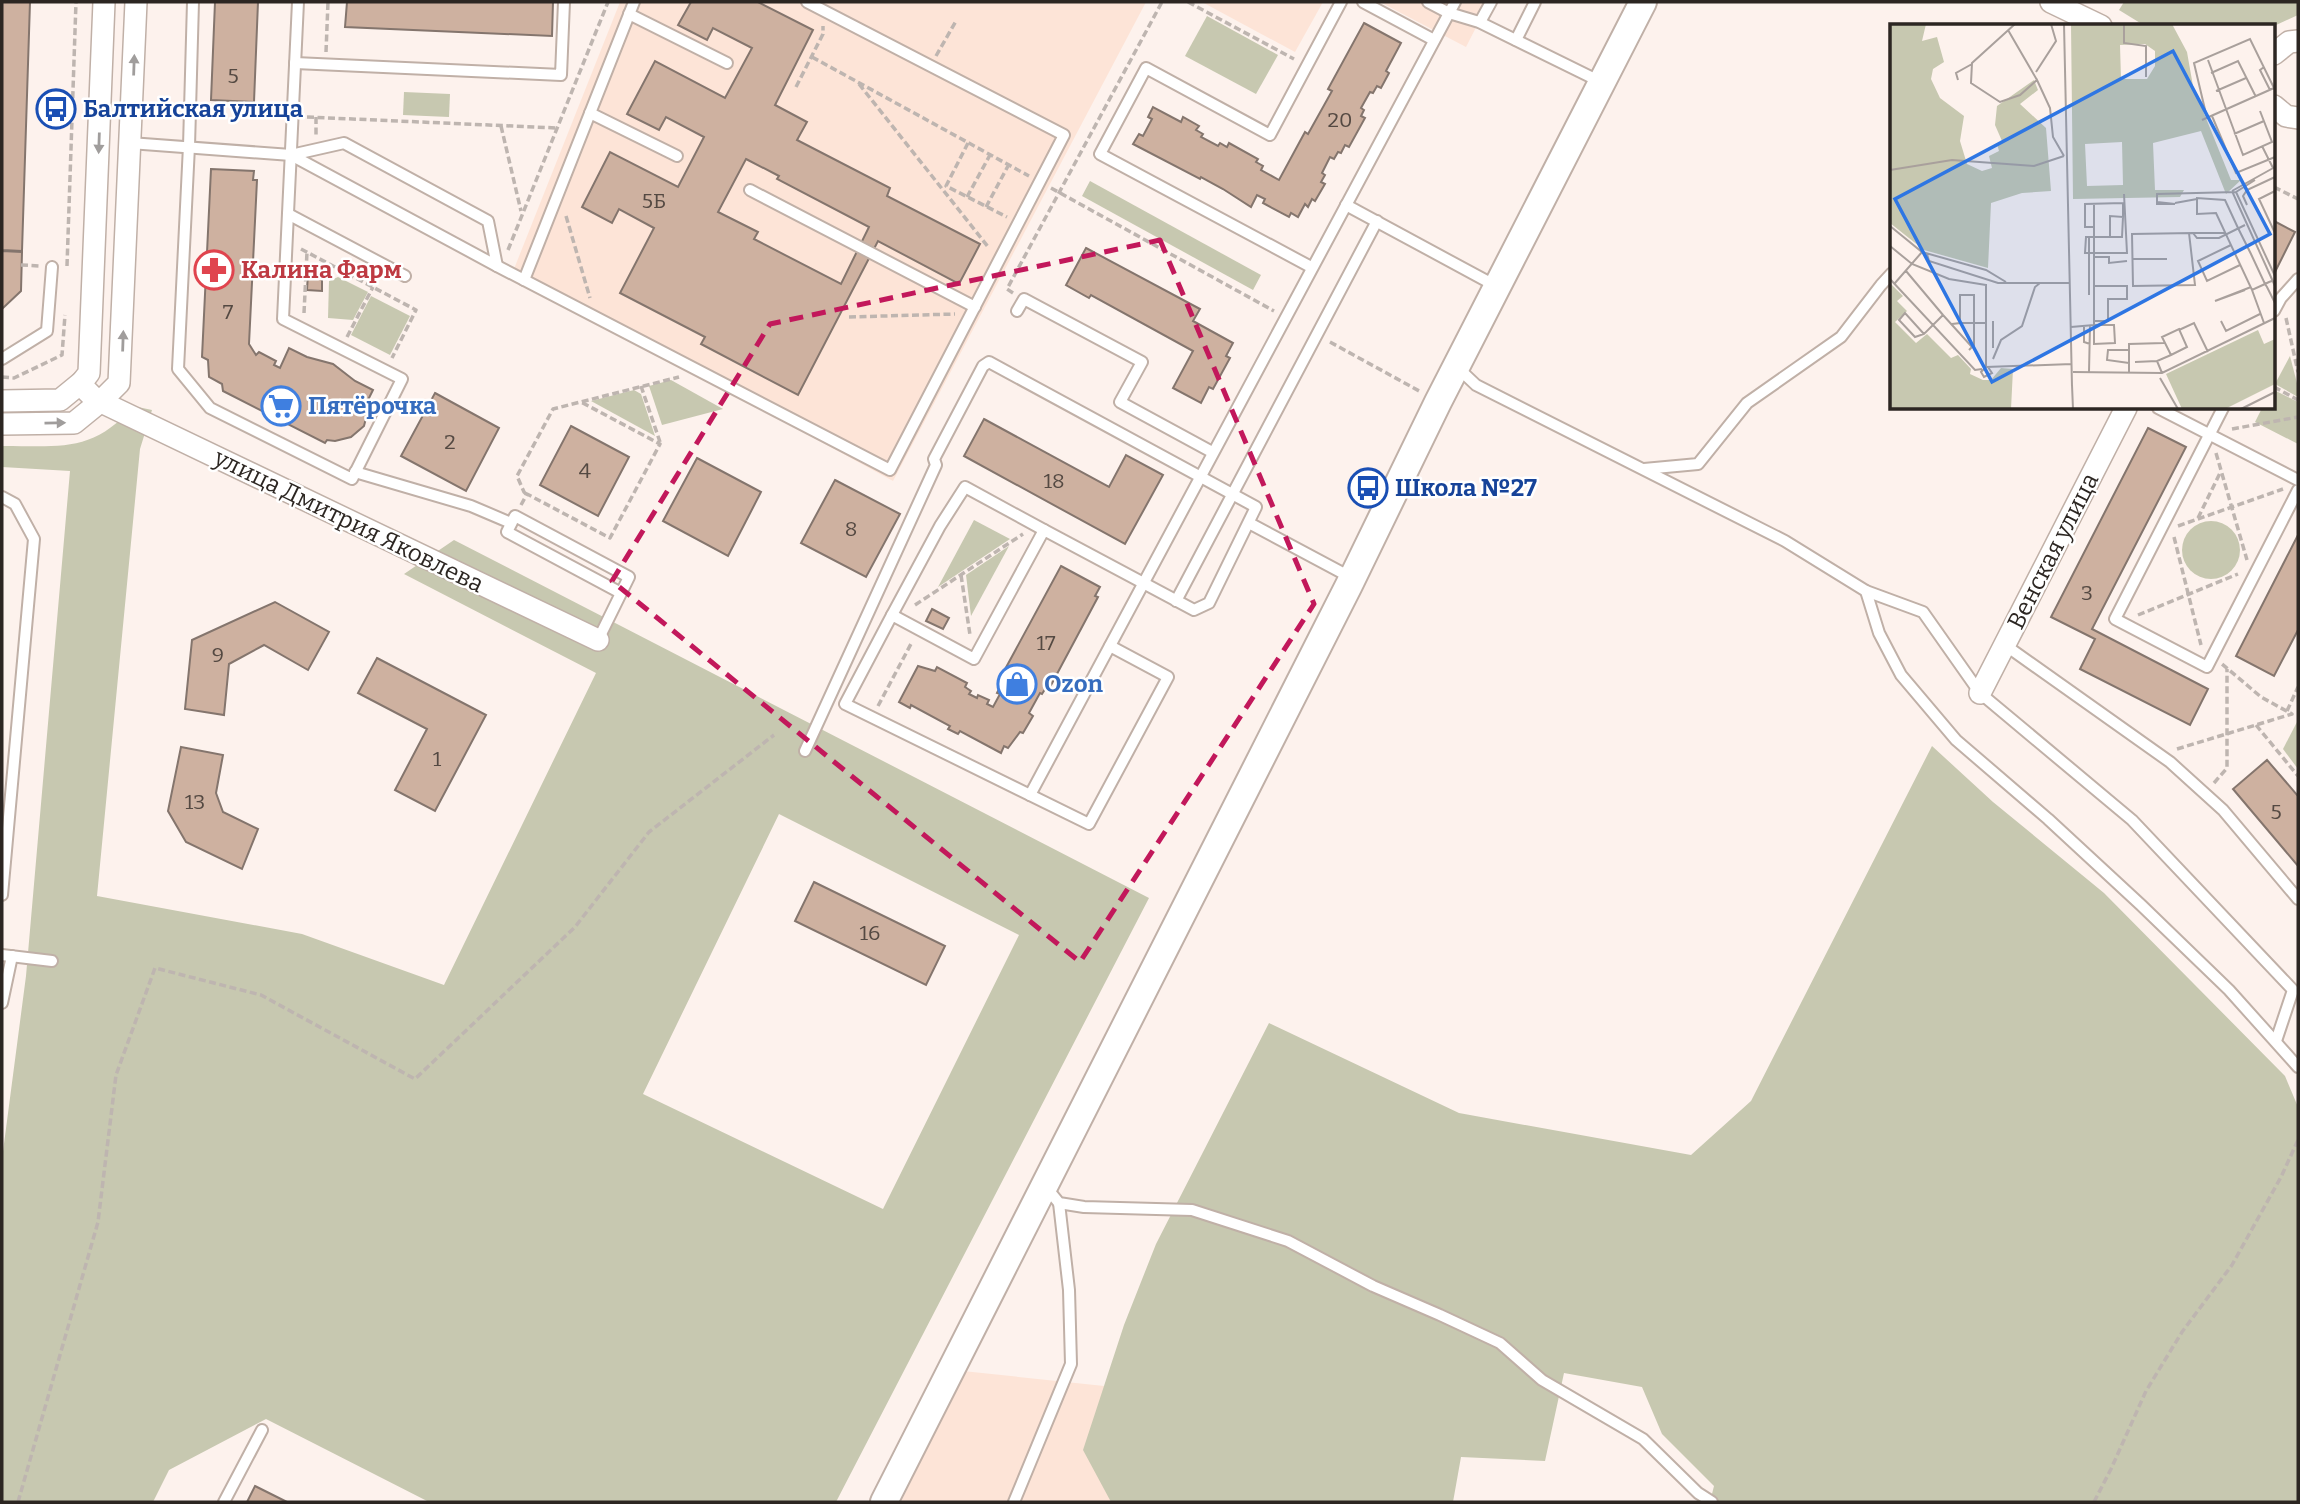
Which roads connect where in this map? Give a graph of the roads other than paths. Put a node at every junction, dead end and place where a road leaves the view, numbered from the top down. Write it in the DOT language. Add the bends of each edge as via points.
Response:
graph roads {
  1 [pos="104,2"];
  2 [pos="136,2"];
  3 [pos="193,2"];
  4 [pos="298,2"];
  5 [pos="564,2"];
  6 [pos="634,2"];
  7 [pos="807,2"];
  8 [pos="1341,2"];
  9 [pos="1363,2"];
  10 [pos="1428,2"];
  11 [pos="1454,2"];
  12 [pos="1491,2"];
  13 [pos="1535,2"];
  14 [pos="1643,2"];
  15 [pos="2051,2"];
  16 [pos="1449,13"];
  17 [pos="629,14"];
  18 [pos="1480,22"];
  19 [pos="2097,24"];
  20 [pos="1434,40"];
  21 [pos="1516,40"];
  22 [pos="2298,41"];
  23 [pos="2276,52"];
  24 [pos="295,63"];
  25 [pos="727,63"];
  26 [pos="1601,82"];
  27 [pos="590,113"];
  28 [pos="130,144"];
  29 [pos="189,146"];
  30 [pos="291,155"];
  31 [pos="677,156"];
  32 [pos="750,190"];
  33 [pos="1346,205"];
  34 [pos="288,214"];
  35 [pos="1377,221"];
  36 [pos="52,267"];
  37 [pos="499,267"];
  38 [pos="1311,267"];
  39 [pos="1890,275"];
  40 [pos="405,276"];
  41 [pos="2298,279"];
  42 [pos="524,280"];
  43 [pos="1498,287"];
  44 [pos="2276,307"];
  45 [pos="973,310"];
  46 [pos="1017,311"];
  47 [pos="2,359"];
  48 [pos="1457,367"];
  49 [pos="82,383"];
  50 [pos="3,401"];
  51 [pos="101,401"];
  52 [pos="2125,410"];
  53 [pos="2162,410"];
  54 [pos="2222,410"];
  55 [pos="2,424"];
  56 [pos="2210,433"];
  57 [pos="1212,452"];
  58 [pos="1644,469"];
  59 [pos="355,472"];
  60 [pos="1199,476"];
  61 [pos="2298,481"];
  62 [pos="2293,489"];
  63 [pos="1233,495"];
  64 [pos="2,497"];
  65 [pos="513,519"];
  66 [pos="1249,523"];
  67 [pos="1040,528"];
  68 [pos="1352,578"];
  69 [pos="1144,584"];
  70 [pos="1866,591"];
  71 [pos="621,593"];
  72 [pos="1176,601"];
  73 [pos="895,616"];
  74 [pos="598,640"];
  75 [pos="2005,645"];
  76 [pos="1110,646"];
  77 [pos="1980,694"];
  78 [pos="805,751"];
  79 [pos="1030,795"];
  80 [pos="2,895"];
  81 [pos="2298,899"];
  82 [pos="7,956"];
  83 [pos="52,961"];
  84 [pos="2,1003"];
  85 [pos="2276,1041"];
  86 [pos="2298,1067"];
  87 [pos="1051,1194"];
  88 [pos="262,1430"];
  89 [pos="224,1502"];
  90 [pos="884,1502"];
  91 [pos="1014,1502"];
  92 [pos="1712,1502"];
  1 -- 49 [label="street, one-way" via="90,356 89,373"];
  28 -- 2 [label="street, one-way"];
  3 -- 29 [label="lane"];
  4 -- 24 [label="lane"];
  5 -- 24 [label="lane" via="561,75"];
  6 -- 17 [label="lane"];
  7 -- 45 [label="lane" via="1064,135"];
  8 -- 38 [label="lane" via="1270,135 1146,68 1100,154"];
  9 -- 20 [label="lane"];
  10 -- 16 [label="lane"];
  11 -- 16 [label="lane"];
  12 -- 18 [label="lane"];
  13 -- 21 [label="lane"];
  14 -- 26 [label="street"];
  15 -- 19 [label="street"];
  16 -- 18 [label="lane"];
  16 -- 20 [label="lane"];
  17 -- 25 [label="lane"];
  17 -- 27 [label="lane"];
  18 -- 21 [label="lane"];
  20 -- 33 [label="lane"];
  21 -- 26 [label="lane"];
  22 -- 23 [label="street"];
  24 -- 30 [label="lane"];
  26 -- 43 [label="street"];
  27 -- 31 [label="lane"];
  27 -- 42 [label="lane"];
  28 -- 29 [label="lane"];
  51 -- 28 [label="street, one-way" via="119,383"];
  29 -- 30 [label="lane"];
  29 -- 59 [label="lane" via="178,369 210,408 352,479"];
  30 -- 34 [label="lane"];
  30 -- 37 [label="lane"];
  30 -- 37 [label="lane" via="344,143 476,214 488,221"];
  32 -- 45 [label="lane"];
  33 -- 35 [label="lane"];
  33 -- 38 [label="lane"];
  34 -- 40 [label="lane"];
  34 -- 59 [label="lane" via="283,319 402,379"];
  35 -- 43 [label="lane"];
  35 -- 63 [label="lane"];
  36 -- 47 [label="lane" via="47,331"];
  37 -- 42 [label="lane"];
  38 -- 57 [label="lane"];
  39 -- 58 [label="lane" via="1840,337 1747,403 1698,464"];
  41 -- 44 [label="lane"];
  42 -- 45 [label="lane" via="890,470"];
  43 -- 48 [label="street"];
  46 -- 57 [label="lane" via="1024,299 1142,362 1120,402"];
  48 -- 58 [label="lane" via="1476,385"];
  48 -- 68 [label="street"];
  49 -- 50 [label="street" via="60,400"];
  49 -- 51 [label="street, улица Дмитрия Яковлева"];
  50 -- 55 [label="street" via="10,414"];
  55 -- 51 [label="street, one-way" via="74,423"];
  51 -- 74 [label="street, улица Дмитрия Яковлева"];
  52 -- 75 [label="street, Венская улица"];
  53 -- 56 [label="lane"];
  54 -- 56 [label="lane"];
  56 -- 61 [label="lane"];
  56 -- 62 [label="lane" via="2115,620 2207,667"];
  57 -- 60 [label="lane"];
  58 -- 70 [label="lane" via="1785,541"];
  59 -- 65 [label="lane"];
  60 -- 63 [label="lane"];
  60 -- 69 [label="lane"];
  60 -- 78 [label="lane" via="989,362 983,366 934,459 936,465"];
  63 -- 66 [label="lane" via="1256,507"];
  63 -- 72 [label="lane"];
  64 -- 80 [label="lane" via="15,504 34,539"];
  65 -- 71 [label="lane" via="507,532"];
  65 -- 71 [label="lane" via="629,577"];
  66 -- 68 [label="lane"];
  66 -- 72 [label="lane" via="1209,603 1194,610"];
  67 -- 69 [label="lane"];
  67 -- 73 [label="lane" via="965,488 940,526"];
  67 -- 73 [label="lane" via="974,658"];
  68 -- 87 [label="street"];
  69 -- 72 [label="lane"];
  69 -- 76 [label="lane"];
  70 -- 77 [label="lane" via="1923,612"];
  70 -- 85 [label="lane" via="1879,634 1901,675 1956,740 2132,896"];
  71 -- 74 [label="lane"];
  73 -- 79 [label="lane" via="845,704"];
  75 -- 77 [label="street, Венская улица"];
  75 -- 81 [label="lane" via="2170,762 2223,810"];
  76 -- 79 [label="lane"];
  76 -- 79 [label="lane" via="1168,677 1142,726 1089,824"];
  77 -- 85 [label="lane" via="2132,820 2293,990"];
  82 -- 83 [label="lane"];
  82 -- 84 [label="lane"];
  85 -- 86 [label="lane"];
  87 -- 90 [label="street"];
  87 -- 91 [label="lane" via="1069,1290 1071,1364"];
  87 -- 92 [label="lane" via="1084,1207 1192,1210 1288,1241 1373,1286 1500,1343 1542,1380 1643,1439"];
  88 -- 89 [label="lane"];
}
